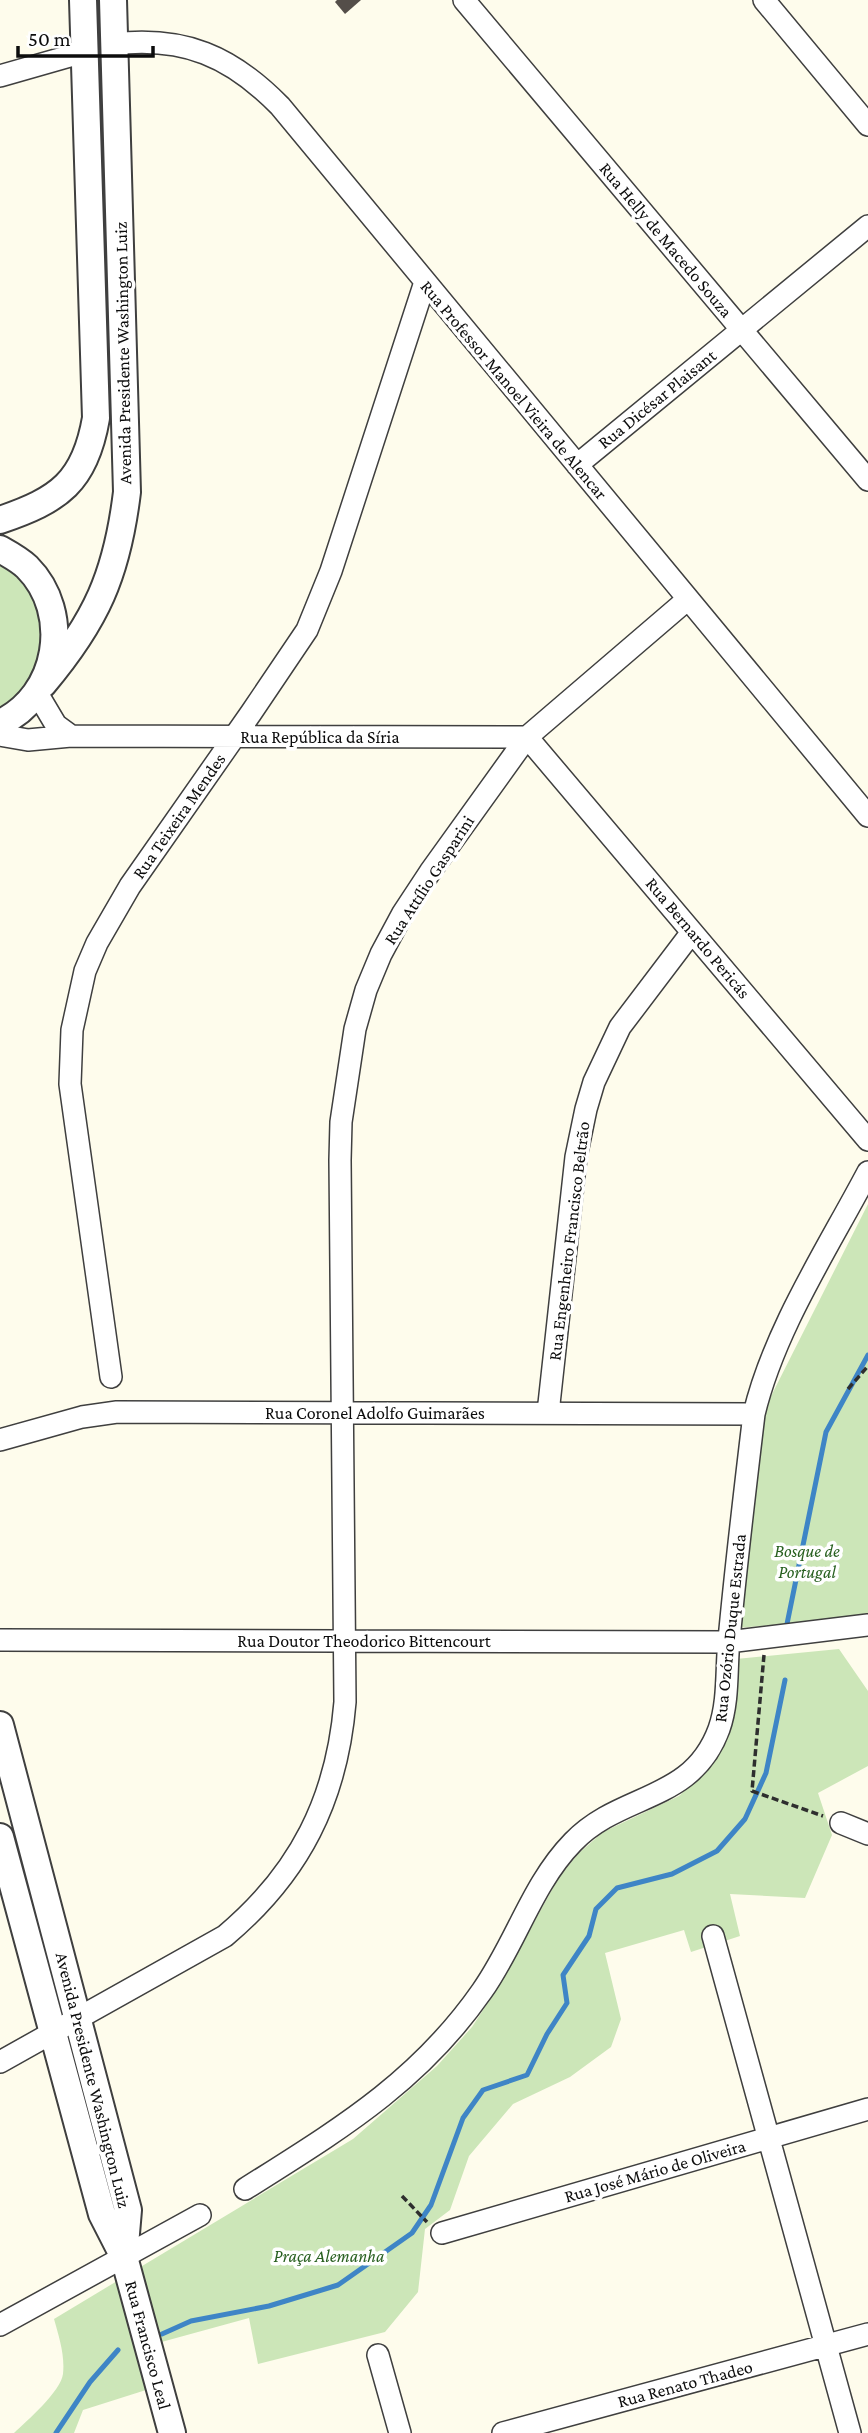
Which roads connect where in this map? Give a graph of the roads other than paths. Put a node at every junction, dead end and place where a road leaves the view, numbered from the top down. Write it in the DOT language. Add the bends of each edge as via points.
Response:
graph roads {
  1 [pos="83,0"];
  2 [pos="113,0"];
  3 [pos="464,0"];
  4 [pos="764,0"];
  5 [pos="114,44"];
  6 [pos="84,52"];
  7 [pos="0,76"];
  8 [pos="868,125"];
  9 [pos="868,226"];
  10 [pos="425,282"];
  11 [pos="741,330"];
  12 [pos="577,465"];
  13 [pos="868,480"];
  14 [pos="0,520"];
  15 [pos="0,549"];
  16 [pos="688,599"];
  17 [pos="40,689"];
  18 [pos="0,723"];
  19 [pos="0,735"];
  20 [pos="71,736"];
  21 [pos="235,736"];
  22 [pos="527,737"];
  23 [pos="868,816"];
  24 [pos="692,932"];
  25 [pos="868,1140"];
  26 [pos="868,1172"];
  27 [pos="111,1377"];
  28 [pos="342,1413"];
  29 [pos="548,1413"];
  30 [pos="754,1414"];
  31 [pos="0,1440"];
  32 [pos="868,1625"];
  33 [pos="0,1640"];
  34 [pos="346,1641"];
  35 [pos="728,1642"];
  36 [pos="0,1725"];
  37 [pos="841,1823"];
  38 [pos="868,1834"];
  39 [pos="0,1837"];
  40 [pos="713,1937"];
  41 [pos="78,2019"];
  42 [pos="53,2032"];
  43 [pos="0,2062"];
  44 [pos="868,2109"];
  45 [pos="769,2138"];
  46 [pos="245,2189"];
  47 [pos="200,2215"];
  48 [pos="436,2229"];
  49 [pos="124,2257"];
  50 [pos="0,2325"];
  51 [pos="868,2334"];
  52 [pos="826,2346"];
  53 [pos="378,2355"];
  54 [pos="172,2433"];
  55 [pos="400,2433"];
  56 [pos="503,2433"];
  57 [pos="850,2433"];
  1 -- 6 [label="street, Avenida Presidente Washington Luiz"];
  2 -- 5 [label="street, Avenida Presidente Washington Luiz"];
  3 -- 11 [label="street, Rua Helly de Macedo Souza"];
  4 -- 8 [label="street"];
  5 -- 6 [label="street"];
  5 -- 10 [label="street, Rua Professor Manoel Vieira de Alencar" via="155,41 190,48 228,63 259,85"];
  5 -- 17 [label="street, Avenida Presidente Washington Luiz" via="127,492 119,545 101,598 72,650"];
  6 -- 7 [label="street"];
  6 -- 14 [label="street, Avenida Presidente Washington Luiz" via="96,400 93,436 80,470 69,484 38,506"];
  9 -- 11 [label="street, Rua Dicésar Plaisant"];
  10 -- 12 [label="street, Rua Professor Manoel Vieira de Alencar"];
  10 -- 21 [label="street, Rua Teixeira Mendes" via="320,599 307,630"];
  11 -- 12 [label="street, Rua Dicésar Plaisant"];
  11 -- 13 [label="street, Rua Helly de Macedo Souza"];
  12 -- 16 [label="street, Rua Professor Manoel Vieira de Alencar"];
  15 -- 17 [label="street" via="27,567 45,593 54,623 53,654"];
  16 -- 22 [label="street, Rua Attílio Gasparini"];
  16 -- 23 [label="street, Rua Professor Manoel Vieira de Alencar"];
  17 -- 18 [label="street, Avenida Presidente Washington Luiz" via="13,717"];
  17 -- 20 [label="street" via="48,714"];
  19 -- 20 [label="street, Rua República da Síria" via="28,740"];
  20 -- 21 [label="street, Rua República da Síria"];
  21 -- 22 [label="street, Rua República da Síria"];
  21 -- 27 [label="street, Rua Teixeira Mendes" via="111,916 77,1000 69,1061 72,1111"];
  22 -- 24 [label="street, Rua Bernardo Pericás"];
  22 -- 28 [label="street, Rua Attílio Gasparini" via="404,913 381,954 355,1029 341,1122"];
  24 -- 25 [label="street, Rua Bernardo Pericás"];
  24 -- 29 [label="street, Rua Engenheiro Francisco Beltrão" via="620,1027 594,1082 576,1157"];
  26 -- 30 [label="street, Rua Ozório Duque Estrada" via="781,1335"];
  28 -- 29 [label="street, Rua Coronel Adolfo Guimarães"];
  28 -- 31 [label="street, Rua Coronel Adolfo Guimarães" via="117,1412"];
  28 -- 34 [label="street, Rua Attílio Gasparini"];
  29 -- 30 [label="street, Rua Coronel Adolfo Guimarães"];
  30 -- 35 [label="street, Rua Ozório Duque Estrada"];
  32 -- 35 [label="street, Rua Doutor Theodorico Bittencourt"];
  33 -- 34 [label="street, Rua Doutor Theodorico Bittencourt"];
  34 -- 35 [label="street, Rua Doutor Theodorico Bittencourt"];
  34 -- 41 [label="street, Rua Attílio Gasparini" via="345,1702 336,1764 319,1817 285,1875 226,1936"];
  35 -- 46 [label="street, Rua Ozório Duque Estrada" via="723,1714 700,1762 669,1788 606,1815 573,1842 543,1881 497,1968 468,2011 396,2087 345,2126"];
  36 -- 41 [label="street, Avenida Presidente Washington Luiz"];
  37 -- 38 [label="street"];
  39 -- 42 [label="street, Avenida Presidente Washington Luiz"];
  40 -- 45 [label="street"];
  41 -- 42 [label="street, Rua Attílio Gasparini"];
  41 -- 49 [label="street, Avenida Presidente Washington Luiz" via="128,2210"];
  42 -- 43 [label="street, Rua Attílio Gasparini"];
  42 -- 49 [label="street, Avenida Presidente Washington Luiz" via="102,2214"];
  44 -- 45 [label="street, Rua José Mário de Oliveira"];
  45 -- 48 [label="street, Rua José Mário de Oliveira"];
  45 -- 52 [label="street"];
  47 -- 49 [label="street"];
  49 -- 50 [label="street"];
  49 -- 54 [label="street, Rua Francisco Leal"];
  51 -- 52 [label="street, Rua Renato Thadeo"];
  52 -- 56 [label="street, Rua Renato Thadeo"];
  52 -- 57 [label="street"];
  53 -- 55 [label="street"];
}
